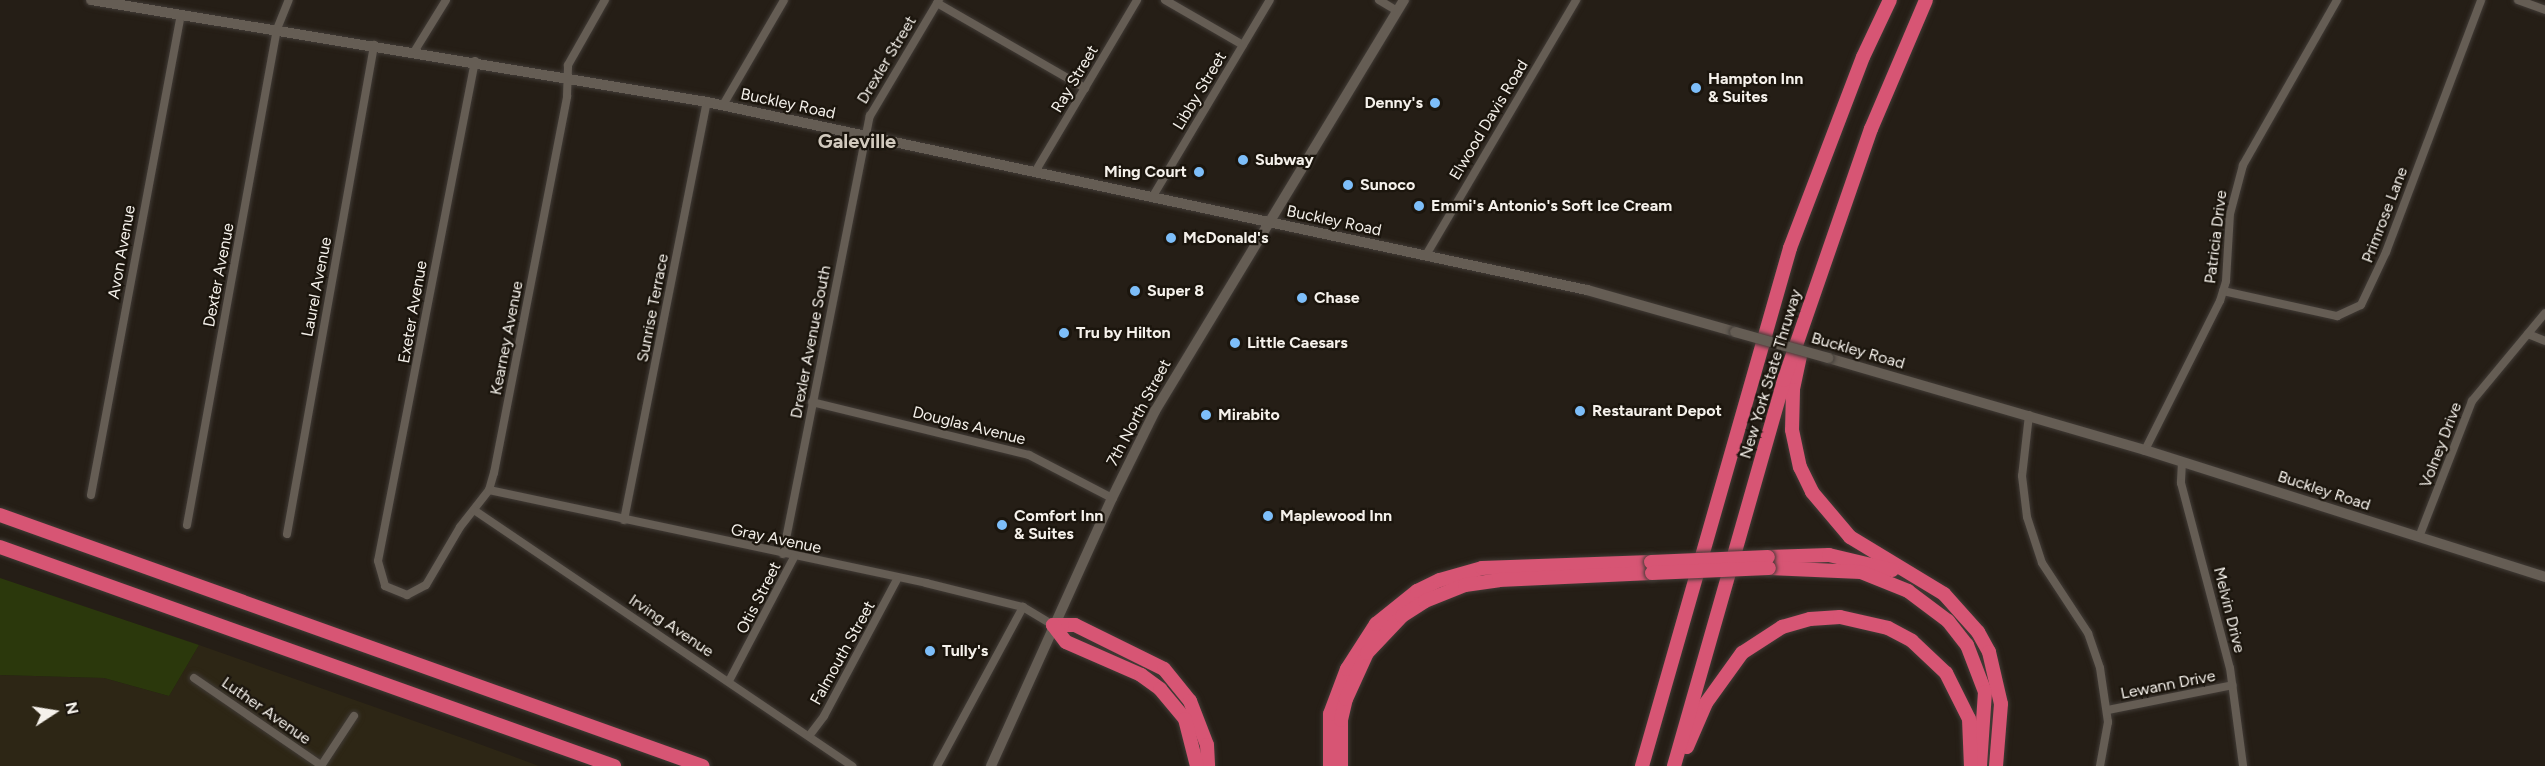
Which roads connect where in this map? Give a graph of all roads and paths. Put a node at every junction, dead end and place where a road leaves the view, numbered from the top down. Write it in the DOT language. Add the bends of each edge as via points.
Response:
graph roads {
  1 [pos="91,0"];
  2 [pos="289,0"];
  3 [pos="446,0"];
  4 [pos="604,0"];
  5 [pos="784,0"];
  6 [pos="1137,0"];
  7 [pos="1165,0"];
  8 [pos="1270,0"];
  9 [pos="1379,0"];
  10 [pos="1404,0"];
  11 [pos="1576,0"];
  12 [pos="1890,0"];
  13 [pos="1926,0"];
  14 [pos="2337,0"];
  15 [pos="2481,0"];
  16 [pos="2518,0"];
  17 [pos="938,1"];
  18 [pos="130,3"];
  19 [pos="2545,10"];
  20 [pos="1397,11"];
  21 [pos="181,14"];
  22 [pos="277,29"];
  23 [pos="374,45"];
  24 [pos="1243,45"];
  25 [pos="414,51"];
  26 [pos="475,61"];
  27 [pos="568,76"];
  28 [pos="1085,88"];
  29 [pos="707,102"];
  30 [pos="723,105"];
  31 [pos="865,135"];
  32 [pos="1035,172"];
  33 [pos="1153,196"];
  34 [pos="1268,222"];
  35 [pos="1426,255"];
  36 [pos="1816,284"];
  37 [pos="2223,291"];
  38 [pos="2545,313"];
  39 [pos="2528,334"];
  40 [pos="2545,341"];
  41 [pos="812,402"];
  42 [pos="2028,415"];
  43 [pos="2145,450"];
  44 [pos="2182,462"];
  45 [pos="489,490"];
  46 [pos="91,495"];
  47 [pos="1112,498"];
  48 [pos="474,510"];
  49 [pos="0,515"];
  50 [pos="624,520"];
  51 [pos="187,525"];
  52 [pos="287,534"];
  53 [pos="2419,537"];
  54 [pos="0,547"];
  55 [pos="783,554"];
  56 [pos="794,557"];
  57 [pos="1768,562"];
  58 [pos="1652,568"];
  59 [pos="2545,577"];
  60 [pos="897,579"];
  61 [pos="1925,582"];
  62 [pos="425,588"];
  63 [pos="1023,607"];
  64 [pos="1053,625"];
  65 [pos="194,678"];
  66 [pos="729,681"];
  67 [pos="2233,685"];
  68 [pos="2108,710"];
  69 [pos="354,716"];
  70 [pos="1653,725"];
  71 [pos="809,736"];
  72 [pos="322,766"];
  73 [pos="614,766"];
  74 [pos="702,766"];
  75 [pos="852,766"];
  76 [pos="937,766"];
  77 [pos="991,766"];
  78 [pos="1197,766"];
  79 [pos="1209,766"];
  80 [pos="1330,766"];
  81 [pos="1341,766"];
  82 [pos="1635,766"];
  83 [pos="1642,766"];
  84 [pos="1674,766"];
  85 [pos="1679,766"];
  86 [pos="1971,766"];
  87 [pos="1980,766"];
  88 [pos="1996,766"];
  89 [pos="2100,766"];
  90 [pos="2243,766"];
  1 -- 18 [label="street, Buckley Road"];
  2 -- 22 [label="street, Dexter Avenue"];
  3 -- 25 [label="street"];
  4 -- 27 [label="street, Kearney Avenue" via="572,53"];
  5 -- 30 [label="street"];
  6 -- 28 [label="street, Ray Street"];
  7 -- 24 [label="street"];
  8 -- 24 [label="street, Libby Street"];
  9 -- 20 [label="street"];
  10 -- 20 [label="street, 7th North Street"];
  11 -- 35 [label="street, Elwood Davis Road"];
  12 -- 70 [label="highway, New York State Thruway" via="1863,57 1790,248"];
  13 -- 36 [label="highway, New York State Thruway" via="1871,129"];
  14 -- 37 [label="street, Patricia Drive" via="2243,165 2230,214"];
  15 -- 37 [label="street, Primrose Lane" via="2386,252 2361,305 2337,316"];
  16 -- 19 [label="street"];
  17 -- 28 [label="street"];
  17 -- 31 [label="street, Drexler Street" via="870,116"];
  18 -- 21 [label="street, Buckley Road"];
  20 -- 34 [label="street, 7th North Street"];
  21 -- 22 [label="street, Buckley Road"];
  21 -- 46 [label="street, Avon Avenue"];
  22 -- 23 [label="street, Buckley Road"];
  22 -- 51 [label="street, Dexter Avenue"];
  23 -- 25 [label="street, Buckley Road"];
  23 -- 52 [label="street, Laurel Avenue"];
  24 -- 33 [label="street, Libby Street"];
  25 -- 26 [label="street, Buckley Road"];
  26 -- 27 [label="street, Buckley Road"];
  26 -- 62 [label="street, Exeter Avenue" via="378,568 385,586 396,593 407,595"];
  27 -- 29 [label="street, Buckley Road"];
  27 -- 45 [label="street, Kearney Avenue" via="544,220"];
  28 -- 32 [label="street, Ray Street"];
  29 -- 30 [label="street, Buckley Road"];
  29 -- 50 [label="street, Sunrise Terrace"];
  30 -- 31 [label="street, Buckley Road"];
  31 -- 32 [label="street, Buckley Road"];
  31 -- 41 [label="street, Drexler Avenue South"];
  32 -- 33 [label="street, Buckley Road"];
  33 -- 34 [label="street, Buckley Road"];
  34 -- 35 [label="street, Buckley Road"];
  34 -- 47 [label="street, 7th North Street" via="1172,379"];
  35 -- 42 [label="street, Buckley Road, bridge" via="1587,290"];
  36 -- 61 [label="highway" via="1793,390 1792,430 1800,467 1812,492 1850,537"];
  36 -- 84 [label="highway, New York State Thruway" via="1784,380"];
  37 -- 43 [label="street, Patricia Drive"];
  38 -- 39 [label="street, Volney Drive"];
  39 -- 40 [label="street"];
  39 -- 53 [label="street, Volney Drive" via="2472,400"];
  41 -- 47 [label="street, Douglas Avenue" via="1001,446 1029,455"];
  41 -- 55 [label="street, Drexler Avenue South"];
  42 -- 43 [label="street, Buckley Road"];
  42 -- 68 [label="street" via="2022,476 2033,538 2042,563 2088,633"];
  43 -- 44 [label="street, Buckley Road"];
  44 -- 53 [label="street, Buckley Road"];
  44 -- 67 [label="street, Melvin Drive" via="2181,483"];
  45 -- 48 [label="street, Kearney Avenue"];
  45 -- 50 [label="street, Gray Avenue"];
  47 -- 64 [label="street, 7th North Street"];
  48 -- 62 [label="street, Kearney Avenue"];
  48 -- 66 [label="street, Irving Avenue"];
  49 -- 74 [label="highway"];
  50 -- 55 [label="street, Gray Avenue"];
  53 -- 59 [label="street, Buckley Road"];
  54 -- 73 [label="highway"];
  55 -- 56 [label="street, Gray Avenue"];
  56 -- 60 [label="street, Gray Avenue"];
  56 -- 66 [label="street, Otis Street"];
  57 -- 58 [label="highway, bridge"];
  57 -- 61 [label="highway" via="1849,558"];
  57 -- 87 [label="highway" via="1862,572 1908,591 1948,621 1967,645 1985,692"];
  58 -- 80 [label="highway" via="1482,568 1417,591 1376,624 1347,669 1330,714"];
  58 -- 81 [label="highway" via="1499,580 1465,585 1425,600 1402,616 1367,653 1341,720"];
  60 -- 63 [label="street, Gray Avenue"];
  60 -- 71 [label="street, Falmouth Street" via="836,695"];
  61 -- 88 [label="highway" via="1962,611 1989,652 2001,704"];
  63 -- 64 [label="street, Gray Avenue"];
  63 -- 76 [label="street"];
  64 -- 77 [label="street, 7th North Street"];
  64 -- 78 [label="highway" via="1066,642 1141,675 1160,689 1185,719"];
  64 -- 79 [label="highway" via="1075,625 1164,669 1190,701 1205,739"];
  65 -- 72 [label="street, Luther Avenue"];
  66 -- 71 [label="street, Irving Avenue"];
  67 -- 68 [label="street, Lewann Drive"];
  67 -- 90 [label="street, Melvin Drive"];
  68 -- 89 [label="street"];
  69 -- 72 [label="street"];
  70 -- 82 [label="highway"];
  70 -- 83 [label="highway, New York State Thruway"];
  71 -- 75 [label="street, Irving Avenue"];
  85 -- 86 [label="highway" via="1706,703 1742,653 1782,627 1810,619 1840,617 1888,628 1921,648 1946,673 1969,719"];
}
